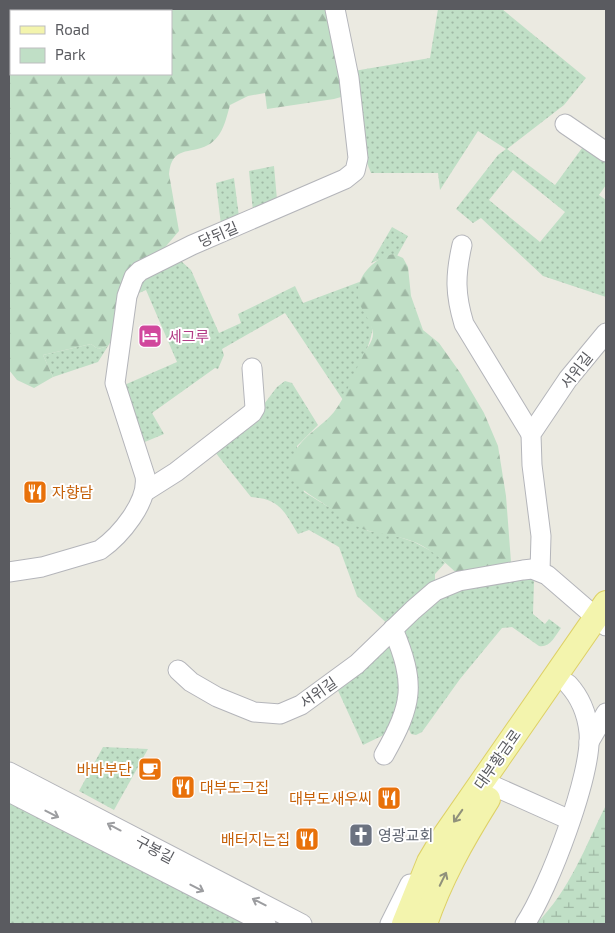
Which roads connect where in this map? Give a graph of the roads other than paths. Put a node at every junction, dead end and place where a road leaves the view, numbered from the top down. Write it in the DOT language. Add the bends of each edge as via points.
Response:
graph roads {
  1 [pos="335,9"];
  2 [pos="565,124"];
  3 [pos="606,152"];
  4 [pos="462,245"];
  5 [pos="606,333"];
  6 [pos="252,368"];
  7 [pos="531,434"];
  8 [pos="146,491"];
  9 [pos="540,571"];
  10 [pos="9,572"];
  11 [pos="604,619"];
  12 [pos="393,629"];
  13 [pos="178,670"];
  14 [pos="568,684"];
  15 [pos="606,713"];
  16 [pos="589,742"];
  17 [pos="384,755"];
  18 [pos="9,772"];
  19 [pos="496,787"];
  20 [pos="9,792"];
  21 [pos="570,820"];
  22 [pos="428,862"];
  23 [pos="266,924"];
  24 [pos="302,924"];
  25 [pos="390,924"];
  26 [pos="404,924"];
  27 [pos="425,924"];
  28 [pos="525,924"];
  1 -- 8 [label="street, 당뒤길" via="358,158 355,171 345,179 140,271 130,287 116,383 145,476"];
  2 -- 3 [label="street"];
  4 -- 7 [label="street" via="456,289 464,324"];
  5 -- 7 [label="street, 서위길" via="568,379"];
  6 -- 8 [label="street" via="255,408 252,413"];
  7 -- 9 [label="street" via="541,536"];
  8 -- 10 [label="street" via="128,520 100,550 42,567"];
  9 -- 11 [label="street"];
  9 -- 12 [label="street, 서위길" via="523,570 445,586 425,599"];
  11 -- 14 [label="main road, 대부황금로"];
  11 -- 22 [label="main road, 대부황금로, one-way"];
  12 -- 13 [label="street, 서위길" via="368,654 317,694 302,705 280,714 254,712 217,697"];
  12 -- 17 [label="street" via="410,690 404,717"];
  14 -- 16 [label="street" via="578,695"];
  14 -- 19 [label="main road, 대부황금로"];
  15 -- 16 [label="street"];
  16 -- 21 [label="street" via="580,792"];
  24 -- 18 [label="street, 구봉길, one-way"];
  19 -- 21 [label="street, 대부황금로"];
  27 -- 19 [label="main road, 대부황금로, one-way" via="454,856"];
  20 -- 23 [label="street, 구봉길, one-way"];
  21 -- 28 [label="street" via="540,896"];
  22 -- 25 [label="street" via="410,884"];
  22 -- 26 [label="main road, 대부황금로"];
}
